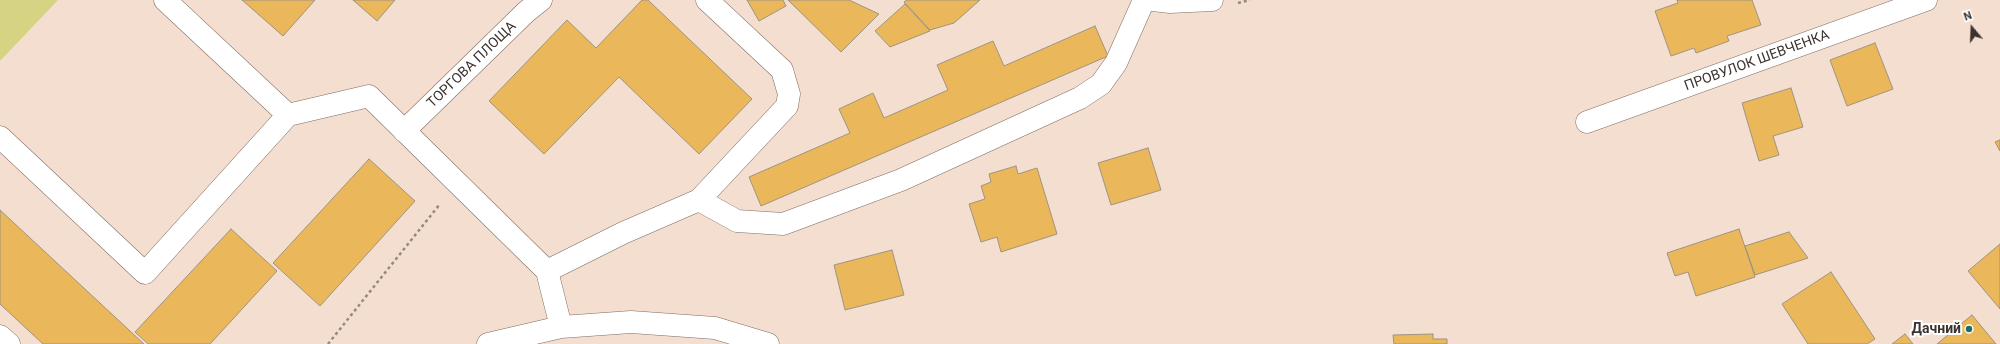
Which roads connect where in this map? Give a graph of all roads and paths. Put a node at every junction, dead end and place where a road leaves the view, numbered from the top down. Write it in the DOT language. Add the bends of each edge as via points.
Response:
graph roads {
  1 [pos="165,0"];
  2 [pos="541,0"];
  3 [pos="707,0"];
  4 [pos="1144,0"];
  5 [pos="1153,0"];
  6 [pos="1212,0"];
  7 [pos="1926,0"];
  8 [pos="288,116"];
  9 [pos="1587,122"];
  10 [pos="404,131"];
  11 [pos="0,137"];
  12 [pos="457,183"];
  13 [pos="699,200"];
  14 [pos="547,272"];
  15 [pos="561,327"];
  16 [pos="0,336"];
  17 [pos="9,344"];
  18 [pos="328,344"];
  19 [pos="488,344"];
  20 [pos="768,344"];
  1 -- 8 [label="street"];
  2 -- 10 [label="street, ТОРГОВА ПЛОЩА"];
  3 -- 13 [label="street" via="782,70 789,94 787,106"];
  4 -- 13 [label="street" via="1116,63 1100,84 1080,98 901,180 782,224 736,221"];
  5 -- 6 [label="street"];
  7 -- 9 [label="street, ПРОВУЛОК ШЕВЧЕНКА"];
  8 -- 10 [label="street" via="369,96"];
  8 -- 11 [label="street" via="146,273"];
  10 -- 12 [label="street"];
  12 -- 14 [label="street"];
  12 -- 18 [label="path"];
  13 -- 14 [label="street" via="623,232"];
  14 -- 15 [label="street"];
  15 -- 19 [label="street"];
  15 -- 20 [label="street" via="631,322 715,328"];
  16 -- 17 [label="street"];
}
